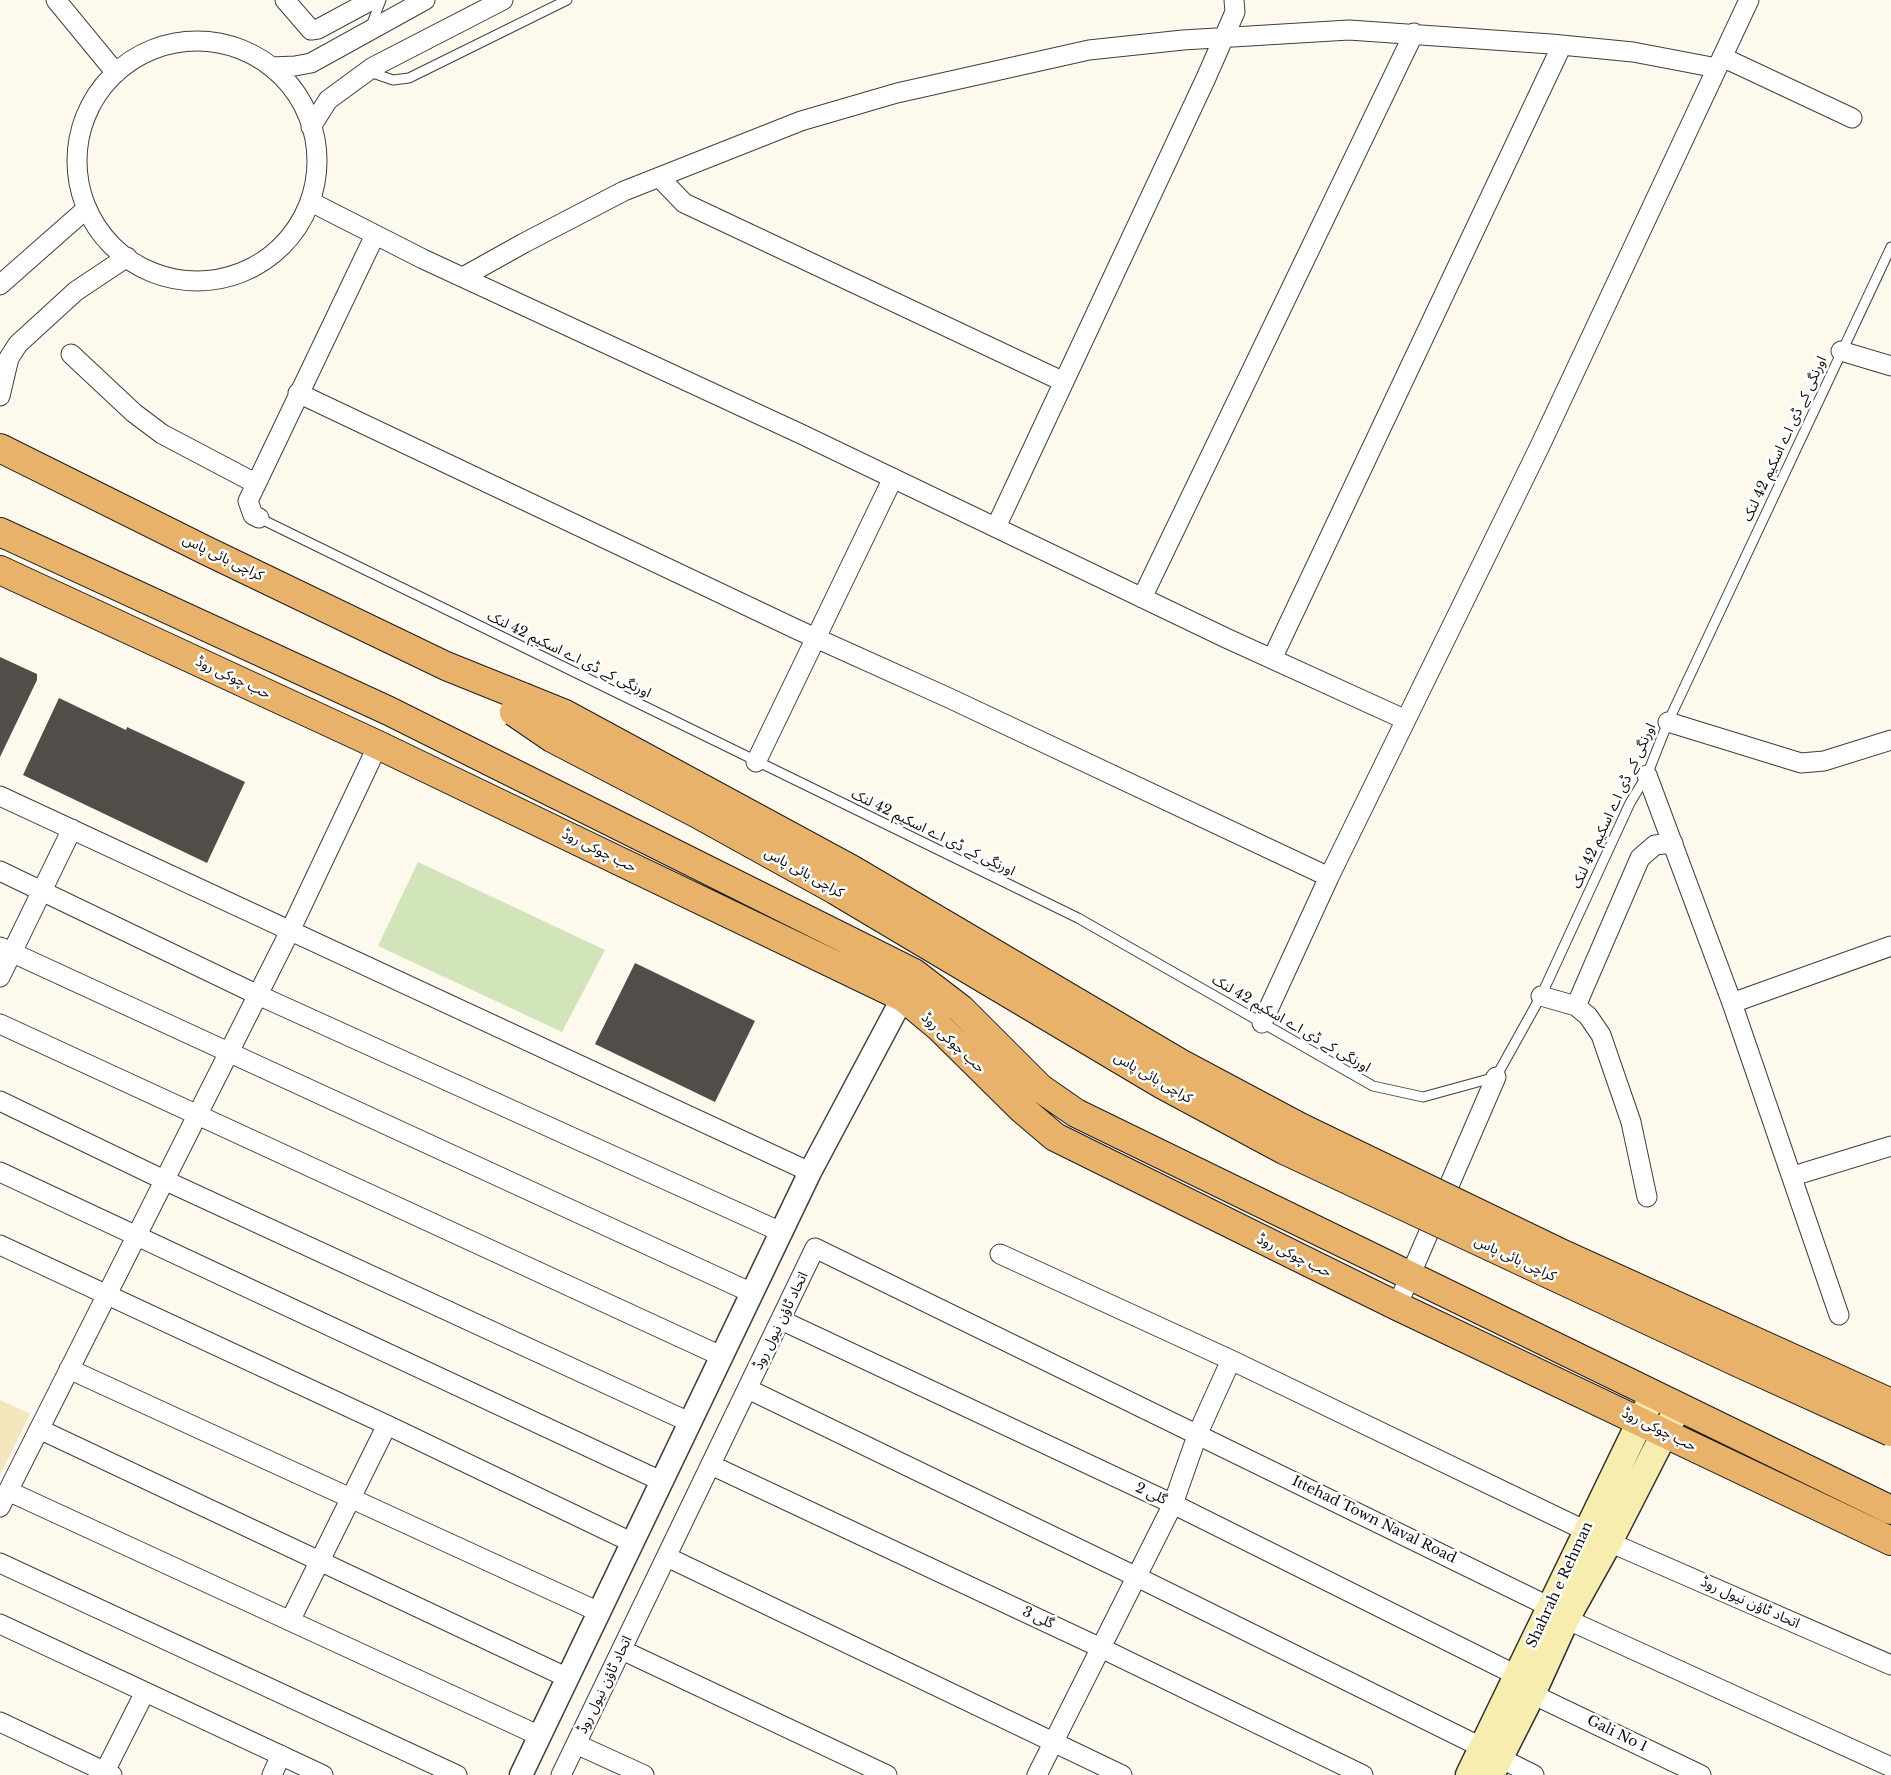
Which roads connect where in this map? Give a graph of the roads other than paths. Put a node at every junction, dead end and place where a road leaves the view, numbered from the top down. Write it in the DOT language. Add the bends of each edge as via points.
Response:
graph roads {
  1 [pos="56,0"];
  2 [pos="286,0"];
  3 [pos="372,0"];
  4 [pos="381,0"];
  5 [pos="425,0"];
  6 [pos="502,0"];
  7 [pos="566,0"];
  8 [pos="1234,0"];
  9 [pos="1749,0"];
  10 [pos="369,31"];
  11 [pos="1414,33"];
  12 [pos="1224,38"];
  13 [pos="1562,45"];
  14 [pos="1720,63"];
  15 [pos="272,67"];
  16 [pos="366,71"];
  17 [pos="116,73"];
  18 [pos="1852,118"];
  19 [pos="312,127"];
  20 [pos="659,176"];
  21 [pos="313,203"];
  22 [pos="85,210"];
  23 [pos="375,235"];
  24 [pos="1891,247"];
  25 [pos="127,257"];
  26 [pos="463,277"];
  27 [pos="0,285"];
  28 [pos="1841,351"];
  29 [pos="72,354"];
  30 [pos="1891,366"];
  31 [pos="1064,382"];
  32 [pos="298,393"];
  33 [pos="0,396"];
  34 [pos="1,443"];
  35 [pos="892,478"];
  36 [pos="255,483"];
  37 [pos="259,518"];
  38 [pos="996,527"];
  39 [pos="0,532"];
  40 [pos="0,570"];
  41 [pos="1142,598"];
  42 [pos="816,638"];
  43 [pos="1272,659"];
  44 [pos="519,704"];
  45 [pos="1406,720"];
  46 [pos="1668,722"];
  47 [pos="1891,740"];
  48 [pos="378,744"];
  49 [pos="756,762"];
  50 [pos="1646,775"];
  51 [pos="0,796"];
  52 [pos="72,829"];
  53 [pos="1672,843"];
  54 [pos="0,871"];
  55 [pos="1329,877"];
  56 [pos="42,891"];
  57 [pos="290,930"];
  58 [pos="1891,946"];
  59 [pos="6,950"];
  60 [pos="914,973"];
  61 [pos="0,976"];
  62 [pos="258,995"];
  63 [pos="1541,996"];
  64 [pos="904,998"];
  65 [pos="1732,1003"];
  66 [pos="1576,1006"];
  67 [pos="1262,1023"];
  68 [pos="0,1024"];
  69 [pos="229,1052"];
  70 [pos="1496,1077"];
  71 [pos="0,1100"];
  72 [pos="196,1116"];
  73 [pos="1891,1146"];
  74 [pos="0,1172"];
  75 [pos="810,1172"];
  76 [pos="1793,1176"];
  77 [pos="164,1180"];
  78 [pos="1647,1197"];
  79 [pos="781,1232"];
  80 [pos="137,1234"];
  81 [pos="0,1245"];
  82 [pos="1000,1254"];
  83 [pos="1410,1276"];
  84 [pos="752,1293"];
  85 [pos="107,1294"];
  86 [pos="1397,1306"];
  87 [pos="1839,1315"];
  88 [pos="781,1320"];
  89 [pos="721,1356"];
  90 [pos="1230,1360"];
  91 [pos="69,1368"];
  92 [pos="748,1389"];
  93 [pos="1653,1395"];
  94 [pos="1891,1403"];
  95 [pos="1678,1407"];
  96 [pos="1639,1420"];
  97 [pos="689,1422"];
  98 [pos="387,1425"];
  99 [pos="39,1429"];
  100 [pos="1891,1432"];
  101 [pos="1198,1433"];
  102 [pos="1664,1434"];
  103 [pos="711,1465"];
  104 [pos="661,1480"];
  105 [pos="351,1498"];
  106 [pos="4,1499"];
  107 [pos="1173,1504"];
  108 [pos="1891,1510"];
  109 [pos="1586,1530"];
  110 [pos="1891,1540"];
  111 [pos="631,1542"];
  112 [pos="1609,1542"];
  113 [pos="667,1556"];
  114 [pos="320,1561"];
  115 [pos="0,1563"];
  116 [pos="1137,1576"];
  117 [pos="599,1612"];
  118 [pos="1558,1613"];
  119 [pos="290,1621"];
  120 [pos="0,1624"];
  121 [pos="1101,1648"];
  122 [pos="622,1650"];
  123 [pos="1891,1665"];
  124 [pos="568,1678"];
  125 [pos="1525,1685"];
  126 [pos="145,1692"];
  127 [pos="0,1722"];
  128 [pos="540,1736"];
  129 [pos="1054,1742"];
  130 [pos="576,1744"];
  131 [pos="281,1755"];
  132 [pos="1491,1760"];
  133 [pos="1891,1767"];
  134 [pos="106,1774"];
  135 [pos="272,1775"];
  136 [pos="323,1775"];
  137 [pos="457,1775"];
  138 [pos="521,1775"];
  139 [pos="561,1775"];
  140 [pos="644,1775"];
  141 [pos="888,1775"];
  142 [pos="1038,1775"];
  143 [pos="1122,1775"];
  144 [pos="1363,1775"];
  145 [pos="1469,1775"];
  146 [pos="1534,1775"];
  147 [pos="1702,1775"];
  1 -- 17 [label="street"];
  2 -- 3 [label="street" via="311,30 318,30"];
  4 -- 10 [label="lane"];
  5 -- 10 [label="street"];
  6 -- 16 [label="street"];
  7 -- 16 [label="lane" via="409,78 393,80"];
  8 -- 12 [label="street" via="1235,12"];
  9 -- 14 [label="street"];
  10 -- 15 [label="street" via="311,63"];
  11 -- 12 [label="street" via="1349,30"];
  11 -- 13 [label="street"];
  11 -- 41 [label="street"];
  12 -- 20 [label="street" via="1089,50 897,93 802,122"];
  12 -- 31 [label="street"];
  13 -- 14 [label="street"];
  13 -- 43 [label="street"];
  14 -- 18 [label="street"];
  14 -- 45 [label="street" via="1539,448"];
  15 -- 17 [label="street" via="238,45 201,40 153,50"];
  15 -- 19 [label="street" via="298,99"];
  16 -- 19 [label="street" via="328,100"];
  17 -- 22 [label="street" via="99,90 78,135 78,183"];
  19 -- 21 [label="street" via="317,165"];
  20 -- 26 [label="street" via="599,204"];
  20 -- 31 [label="street" via="684,203"];
  21 -- 23 [label="street"];
  21 -- 25 [label="street" via="280,247 254,266 221,280 182,281 151,271"];
  22 -- 25 [label="street"];
  22 -- 27 [label="street"];
  23 -- 26 [label="street"];
  23 -- 32 [label="street"];
  24 -- 28 [label="lane, اورنگی کے ڈی اے اسکیم 42 لنک"];
  25 -- 33 [label="street" via="76,291 18,344 9,358"];
  26 -- 35 [label="street"];
  28 -- 30 [label="street"];
  28 -- 46 [label="lane, اورنگی کے ڈی اے اسکیم 42 لنک"];
  29 -- 36 [label="street" via="134,413 162,434"];
  31 -- 38 [label="street"];
  32 -- 36 [label="street"];
  32 -- 42 [label="street"];
  34 -- 44 [label="highway, کراچی بائی پاس" via="208,551"];
  35 -- 38 [label="street"];
  35 -- 42 [label="street"];
  36 -- 37 [label="street" via="248,501 253,515"];
  37 -- 49 [label="lane, اورنگی کے ڈی اے اسکیم 42 لنک"];
  38 -- 41 [label="street"];
  39 -- 60 [label="highway" via="389,711"];
  40 -- 48 [label="highway, حب چوکی روڈ"];
  41 -- 43 [label="street"];
  42 -- 49 [label="street"];
  42 -- 55 [label="street"];
  43 -- 45 [label="street"];
  44 -- 94 [label="highway, کراچی بائی پاس, bridge" via="565,714 851,869 1180,1063 1300,1127 1565,1255"];
  44 -- 100 [label="highway, کراچی بائی پاس, bridge" via="552,738 835,890 1163,1085 1284,1150"];
  45 -- 55 [label="street"];
  46 -- 47 [label="street" via="1801,763 1824,760"];
  46 -- 50 [label="lane, اورنگی کے ڈی اے اسکیم 42 لنک"];
  48 -- 57 [label="street"];
  48 -- 64 [label="highway, حب چوکی روڈ"];
  49 -- 67 [label="lane, اورنگی کے ڈی اے اسکیم 42 لنک" via="1078,918"];
  50 -- 53 [label="street"];
  50 -- 63 [label="lane, اورنگی کے ڈی اے اسکیم 42 لنک"];
  51 -- 52 [label="street"];
  52 -- 56 [label="street"];
  52 -- 57 [label="street"];
  53 -- 65 [label="street"];
  53 -- 66 [label="street" via="1655,845 1640,858"];
  54 -- 56 [label="street"];
  55 -- 67 [label="street"];
  56 -- 59 [label="street"];
  56 -- 62 [label="street"];
  57 -- 62 [label="street"];
  57 -- 75 [label="street"];
  58 -- 65 [label="street"];
  59 -- 61 [label="street"];
  59 -- 69 [label="street"];
  60 -- 64 [label="street"];
  60 -- 83 [label="highway" via="961,1009 1040,1088 1076,1113"];
  62 -- 69 [label="street"];
  62 -- 79 [label="street"];
  63 -- 66 [label="street"];
  63 -- 70 [label="lane, اورنگی کے ڈی اے اسکیم 42 لنک"];
  64 -- 75 [label="street"];
  64 -- 86 [label="highway, حب چوکی روڈ" via="1055,1137"];
  65 -- 76 [label="street"];
  66 -- 78 [label="street" via="1588,1016 1601,1035 1631,1122"];
  67 -- 70 [label="lane, اورنگی کے ڈی اے اسکیم 42 لنک" via="1373,1086 1422,1097"];
  68 -- 72 [label="street"];
  69 -- 72 [label="street"];
  69 -- 84 [label="street"];
  70 -- 83 [label="street"];
  71 -- 77 [label="street"];
  72 -- 77 [label="street"];
  72 -- 89 [label="street"];
  73 -- 76 [label="street"];
  74 -- 80 [label="street"];
  75 -- 79 [label="street"];
  76 -- 87 [label="street"];
  77 -- 80 [label="street"];
  77 -- 97 [label="street"];
  79 -- 84 [label="street"];
  80 -- 85 [label="street"];
  80 -- 104 [label="street"];
  81 -- 85 [label="street"];
  82 -- 90 [label="street, اتحاد ٹاؤن نیول روڈ"];
  83 -- 86 [label="street"];
  83 -- 93 [label="highway"];
  84 -- 89 [label="street"];
  85 -- 91 [label="street"];
  85 -- 98 [label="street"];
  86 -- 96 [label="highway, حب چوکی روڈ"];
  88 -- 92 [label="street, اتحاد ٹاؤن نیول روڈ"];
  88 -- 101 [label="street, اتحاد ٹاؤن نیول روڈ" via="815,1248"];
  88 -- 107 [label="street, گلی 2"];
  89 -- 97 [label="street"];
  90 -- 101 [label="street"];
  90 -- 109 [label="street, اتحاد ٹاؤن نیول روڈ"];
  91 -- 99 [label="street"];
  91 -- 105 [label="street"];
  92 -- 103 [label="street, اتحاد ٹاؤن نیول روڈ"];
  92 -- 116 [label="street"];
  93 -- 95 [label="highway"];
  93 -- 96 [label="main road, Shahrah e Rehman"];
  95 -- 102 [label="main road, Shahrah e Rehman"];
  95 -- 108 [label="highway"];
  96 -- 102 [label="highway, حب چوکی روڈ"];
  96 -- 109 [label="main road, Shahrah e Rehman"];
  97 -- 104 [label="street"];
  98 -- 105 [label="street"];
  98 -- 111 [label="street"];
  99 -- 106 [label="street"];
  99 -- 114 [label="street"];
  101 -- 107 [label="street"];
  101 -- 118 [label="street, Ittehad Town Naval Road"];
  102 -- 110 [label="highway, حب چوکی روڈ"];
  102 -- 112 [label="main road, Shahrah e Rehman"];
  103 -- 113 [label="street, اتحاد ٹاؤن نیول روڈ"];
  103 -- 121 [label="street, گلی 3"];
  104 -- 111 [label="street"];
  105 -- 114 [label="street"];
  105 -- 117 [label="street"];
  106 -- 119 [label="street"];
  107 -- 116 [label="street"];
  107 -- 125 [label="street, گلی 2"];
  109 -- 112 [label="street, اتحاد ٹاؤن نیول روڈ"];
  109 -- 118 [label="main road, Shahrah e Rehman"];
  111 -- 117 [label="street"];
  112 -- 118 [label="main road, Shahrah e Rehman"];
  112 -- 123 [label="street, اتحاد ٹاؤن نیول روڈ"];
  113 -- 122 [label="street, اتحاد ٹاؤن نیول روڈ"];
  113 -- 129 [label="street"];
  114 -- 119 [label="street"];
  114 -- 124 [label="street"];
  115 -- 137 [label="street"];
  116 -- 121 [label="street"];
  116 -- 132 [label="street"];
  117 -- 124 [label="street"];
  118 -- 125 [label="main road, Shahrah e Rehman"];
  118 -- 133 [label="street, Ittehad Town Naval Road"];
  119 -- 128 [label="street"];
  120 -- 126 [label="street"];
  121 -- 129 [label="street"];
  121 -- 144 [label="street, گلی 3"];
  122 -- 130 [label="street, اتحاد ٹاؤن نیول روڈ"];
  122 -- 141 [label="street"];
  124 -- 128 [label="street"];
  125 -- 132 [label="main road, Shahrah e Rehman"];
  125 -- 147 [label="street, Gali No 1"];
  126 -- 131 [label="street"];
  126 -- 134 [label="street"];
  127 -- 134 [label="street"];
  128 -- 138 [label="street"];
  129 -- 142 [label="street"];
  129 -- 143 [label="street"];
  130 -- 139 [label="street, اتحاد ٹاؤن نیول روڈ"];
  130 -- 140 [label="street"];
  131 -- 135 [label="street"];
  131 -- 136 [label="street"];
  132 -- 145 [label="main road, Shahrah e Rehman"];
  132 -- 146 [label="street"];
}
